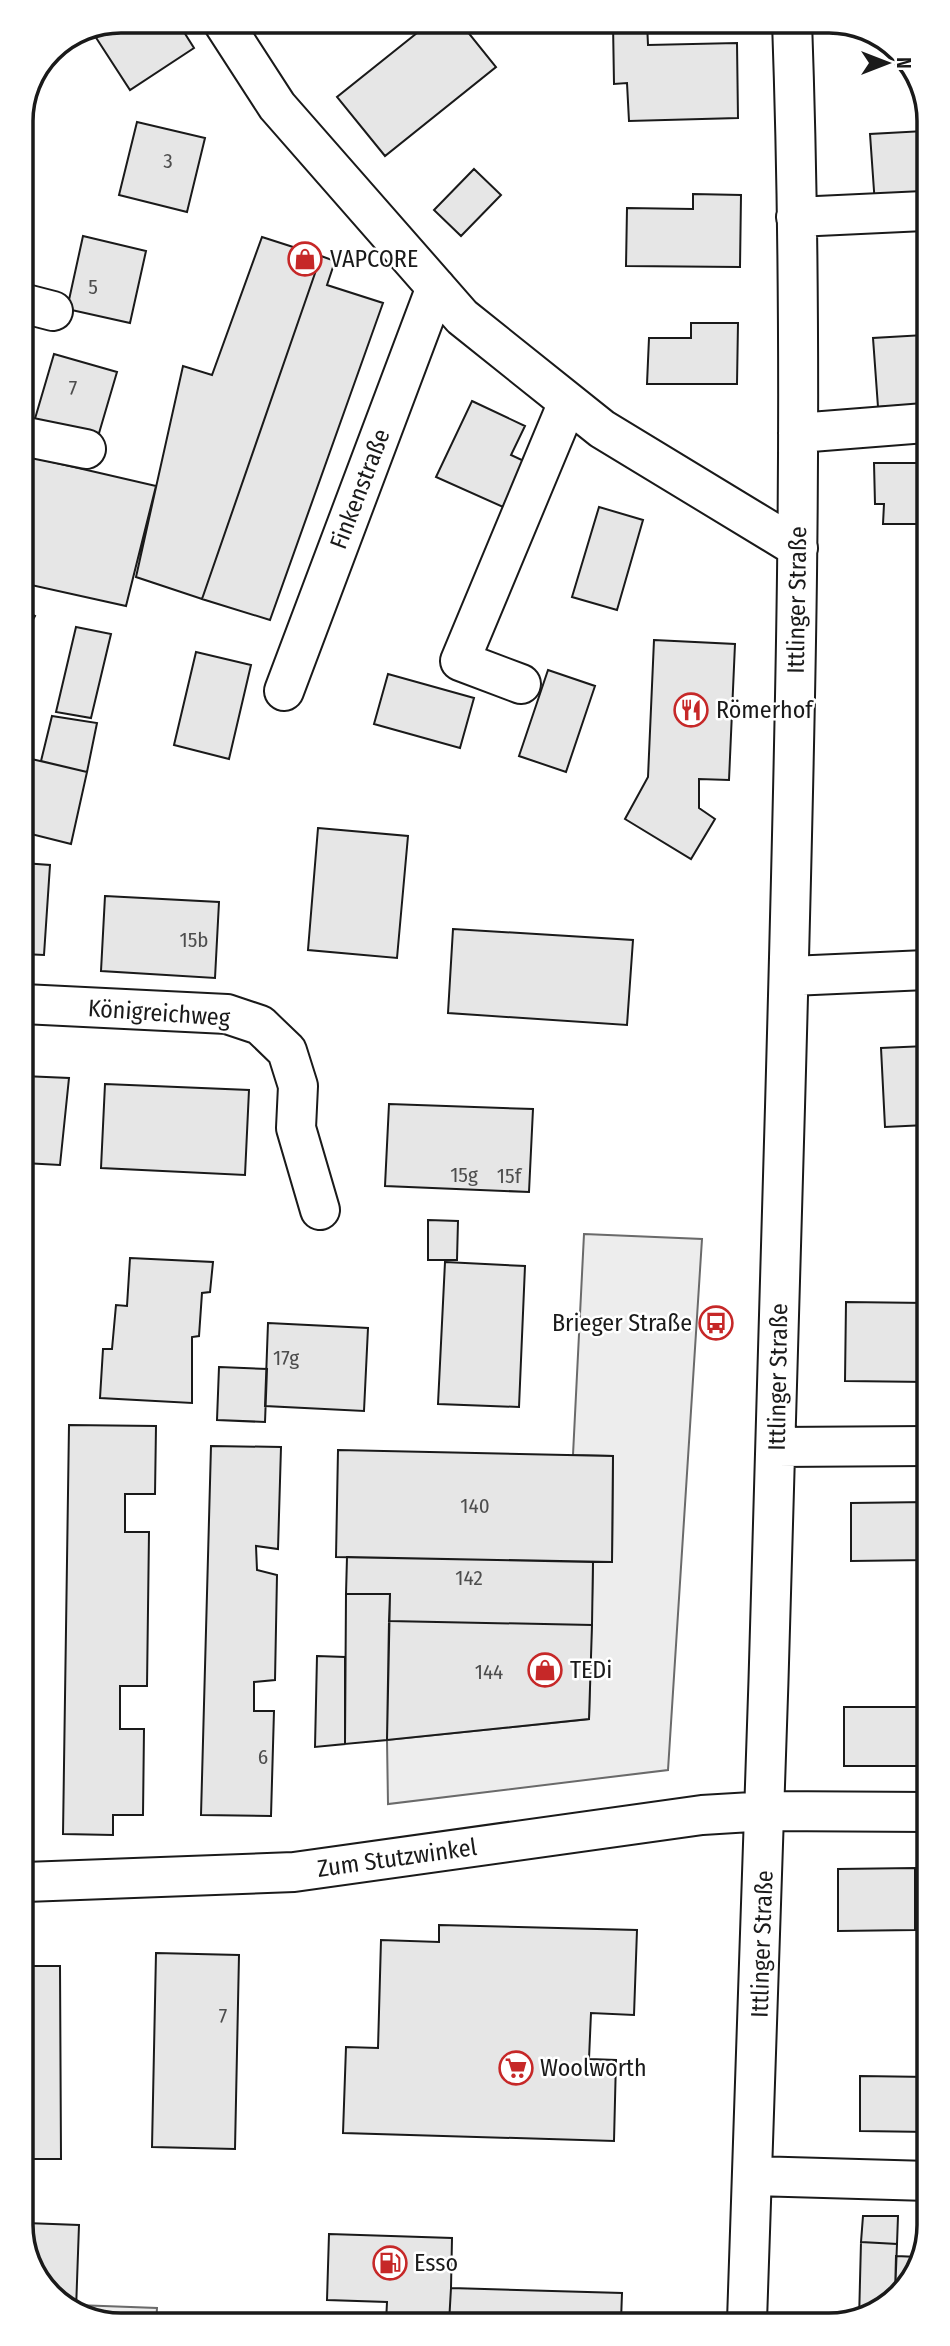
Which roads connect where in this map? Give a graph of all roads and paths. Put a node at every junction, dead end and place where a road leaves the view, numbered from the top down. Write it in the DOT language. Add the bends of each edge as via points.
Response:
graph roads {
  1 [pos="230,33"];
  2 [pos="792,33"];
  3 [pos="917,211"];
  4 [pos="796,217"];
  5 [pos="436,287"];
  6 [pos="568,402"];
  7 [pos="917,424"];
  8 [pos="798,433"];
  9 [pos="33,438"];
  10 [pos="86,449"];
  11 [pos="799,548"];
  12 [pos="521,684"];
  13 [pos="284,691"];
  14 [pos="917,970"];
  15 [pos="791,976"];
  16 [pos="33,1004"];
  17 [pos="320,1210"];
  18 [pos="917,1446"];
  19 [pos="777,1447"];
  20 [pos="767,1811"];
  21 [pos="917,1812"];
  22 [pos="33,1882"];
  23 [pos="753,2176"];
  24 [pos="917,2181"];
  25 [pos="747,2313"];
  1 -- 5 [label="street" via="277,107"];
  2 -- 4 [label="street, Ittlinger Straße"];
  3 -- 4 [label="street"];
  4 -- 8 [label="street, Ittlinger Straße"];
  5 -- 6 [label="street" via="462,317"];
  5 -- 13 [label="street, Finkenstraße"];
  6 -- 11 [label="street" via="602,429"];
  6 -- 12 [label="street" via="460,661"];
  7 -- 8 [label="street"];
  8 -- 11 [label="street, Ittlinger Straße"];
  9 -- 10 [label="street"];
  11 -- 15 [label="street, Ittlinger Straße"];
  14 -- 15 [label="street"];
  15 -- 19 [label="street, Ittlinger Straße"];
  16 -- 17 [label="street, Königreichweg" via="228,1014 260,1025 287,1051 298,1086 296,1128"];
  18 -- 19 [label="street"];
  19 -- 20 [label="street, Ittlinger Straße"];
  20 -- 21 [label="street, Zum Stutzwinkel"];
  20 -- 22 [label="street, Zum Stutzwinkel" via="702,1815 293,1872"];
  20 -- 23 [label="street, Ittlinger Straße"];
  23 -- 24 [label="street"];
  23 -- 25 [label="street, Ittlinger Straße"];
}
